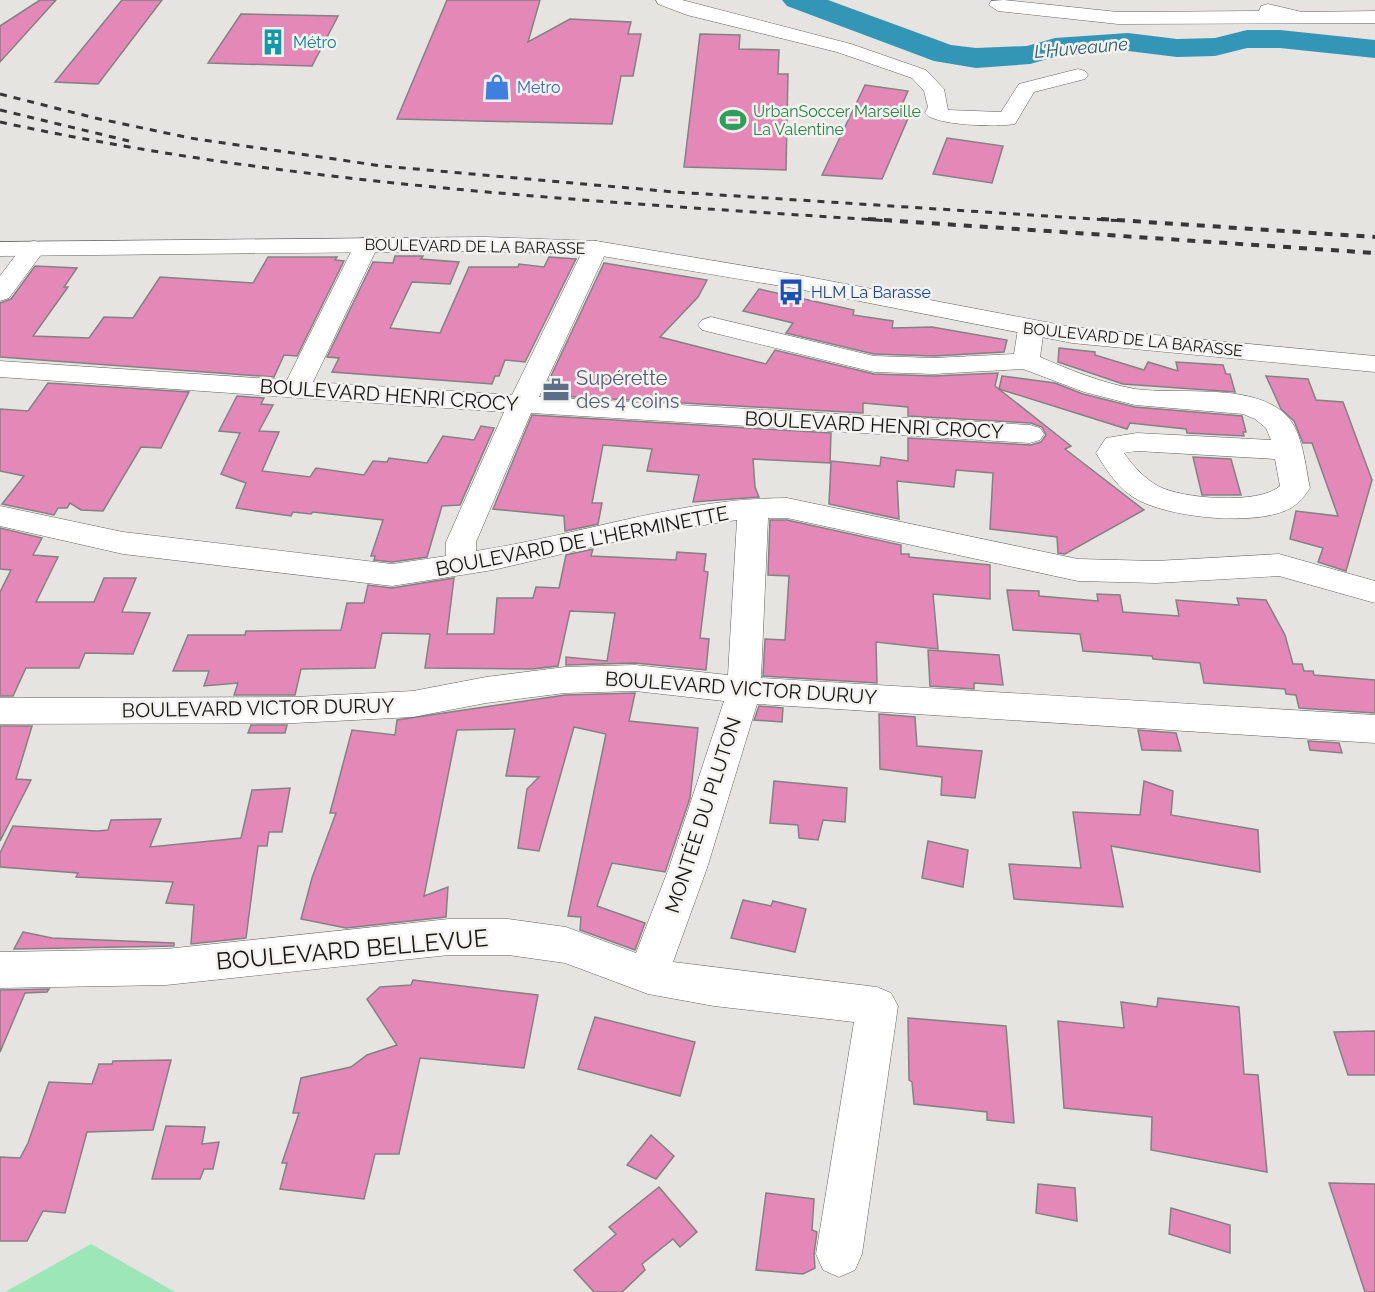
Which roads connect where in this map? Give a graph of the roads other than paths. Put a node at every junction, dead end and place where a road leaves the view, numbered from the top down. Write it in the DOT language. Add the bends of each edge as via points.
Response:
graph roads {
  1 [pos="665,0"];
  2 [pos="1255,0"];
  3 [pos="998,5"];
  4 [pos="1288,16"];
  5 [pos="1375,17"];
  6 [pos="1078,75"];
  7 [pos="0,243"];
  8 [pos="367,244"];
  9 [pos="34,248"];
  10 [pos="596,248"];
  11 [pos="0,249"];
  12 [pos="0,293"];
  13 [pos="711,325"];
  14 [pos="1031,329"];
  15 [pos="1026,361"];
  16 [pos="1375,364"];
  17 [pos="0,369"];
  18 [pos="296,389"];
  19 [pos="522,403"];
  20 [pos="1030,434"];
  21 [pos="1286,450"];
  22 [pos="753,508"];
  23 [pos="0,516"];
  24 [pos="461,565"];
  25 [pos="1375,592"];
  26 [pos="744,690"];
  27 [pos="0,711"];
  28 [pos="1375,729"];
  29 [pos="0,970"];
  30 [pos="648,976"];
  31 [pos="839,1254"];
  1 -- 6 [label="street" via="694,11 844,48 919,74 934,89 939,107 936,113 945,116 1007,118 1026,88"];
  2 -- 4 [label="street" via="1272,12"];
  3 -- 4 [label="street" via="1118,18"];
  4 -- 5 [label="street"];
  7 -- 9 [label="street, BOULEVARD DE LA BARASSE"];
  8 -- 9 [label="street, BOULEVARD DE LA BARASSE"];
  8 -- 10 [label="street, BOULEVARD DE LA BARASSE"];
  8 -- 18 [label="street"];
  9 -- 11 [label="street, BOULEVARD DE LA BARASSE"];
  9 -- 12 [label="street"];
  10 -- 14 [label="street, BOULEVARD DE LA BARASSE" via="793,281"];
  10 -- 19 [label="street"];
  13 -- 15 [label="street" via="874,364 944,366"];
  14 -- 15 [label="street"];
  14 -- 16 [label="street, BOULEVARD DE LA BARASSE"];
  15 -- 21 [label="street" via="1059,375 1136,397 1259,408 1278,423"];
  17 -- 18 [label="street, BOULEVARD HENRI CROCY"];
  18 -- 19 [label="street, BOULEVARD HENRI CROCY"];
  19 -- 20 [label="street, BOULEVARD HENRI CROCY"];
  19 -- 24 [label="street" via="461,542"];
  21 -- 21 [label="street" via="1295,488 1273,504 1246,506 1188,503 1149,494 1121,472 1110,453 1116,444 1137,442"];
  22 -- 24 [label="street, BOULEVARD DE L'HERMINETTE" via="657,522"];
  22 -- 25 [label="street, BOULEVARD DE L'HERMINETTE" via="787,508 1078,570 1156,572 1279,565"];
  22 -- 26 [label="street, MONTÉE DU PLUTON"];
  23 -- 24 [label="street, BOULEVARD DE L'HERMINETTE" via="123,543 392,575"];
  26 -- 27 [label="street, BOULEVARD VICTOR DURUY" via="635,678 565,680 413,704 295,711"];
  26 -- 28 [label="street, BOULEVARD VICTOR DURUY"];
  26 -- 30 [label="street, MONTÉE DU PLUTON" via="688,868"];
  29 -- 30 [label="street, BOULEVARD BELLEVUE" via="166,967 449,937 508,937 566,945"];
  30 -- 31 [label="street, BOULEVARD BELLEVUE" via="877,1006"];
}
